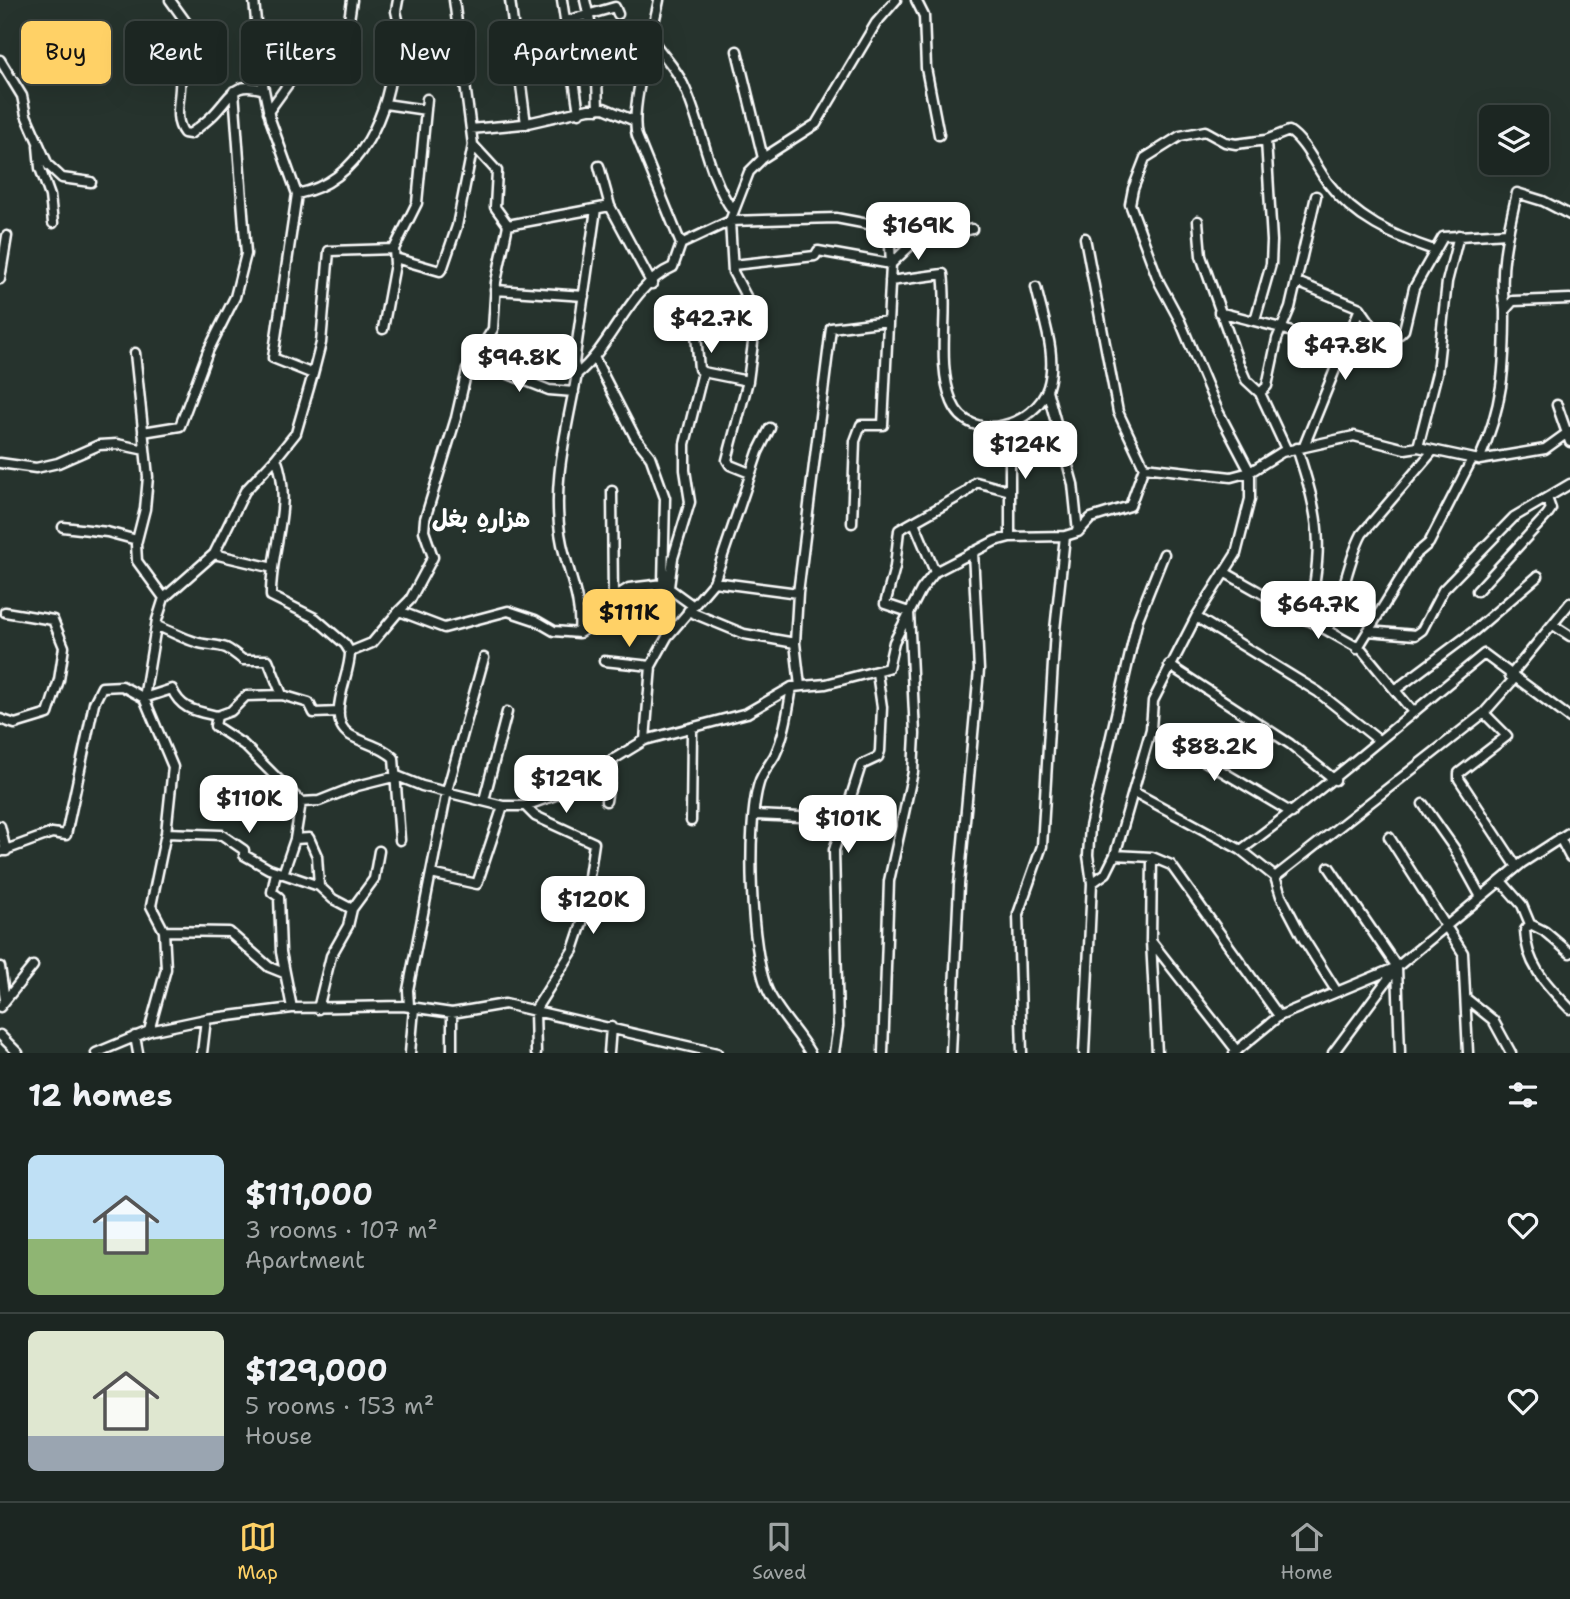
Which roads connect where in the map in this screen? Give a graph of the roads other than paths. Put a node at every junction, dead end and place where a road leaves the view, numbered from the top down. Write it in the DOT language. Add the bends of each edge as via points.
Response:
graph roads {
  1 [pos="170,0"];
  2 [pos="254,0"];
  3 [pos="352,0"];
  4 [pos="398,0"];
  5 [pos="454,0"];
  6 [pos="510,0"];
  7 [pos="562,0"];
  8 [pos="585,0"];
  9 [pos="659,0"];
  10 [pos="896,0"];
  11 [pos="916,0"];
  12 [pos="589,14"];
  13 [pos="618,14"];
  14 [pos="566,21"];
  15 [pos="655,21"];
  16 [pos="737,51"];
  17 [pos="662,53"];
  18 [pos="0,60"];
  19 [pos="575,84"];
  20 [pos="640,84"];
  21 [pos="264,90"];
  22 [pos="234,91"];
  23 [pos="427,99"];
  24 [pos="385,104"];
  25 [pos="598,109"];
  26 [pos="426,110"];
  27 [pos="268,112"];
  28 [pos="579,113"];
  29 [pos="635,121"];
  30 [pos="526,124"];
  31 [pos="471,129"];
  32 [pos="939,135"];
  33 [pos="1266,140"];
  34 [pos="39,143"];
  35 [pos="473,145"];
  36 [pos="763,158"];
  37 [pos="599,166"];
  38 [pos="91,182"];
  39 [pos="297,194"];
  40 [pos="1316,197"];
  41 [pos="610,206"];
  42 [pos="596,209"];
  43 [pos="733,211"];
  44 [pos="1570,215"];
  45 [pos="730,221"];
  46 [pos="1198,221"];
  47 [pos="53,223"];
  48 [pos="508,225"];
  49 [pos="972,229"];
  50 [pos="1507,233"];
  51 [pos="1459,235"];
  52 [pos="7,236"];
  53 [pos="1085,238"];
  54 [pos="681,244"];
  55 [pos="1434,250"];
  56 [pos="395,253"];
  57 [pos="891,264"];
  58 [pos="733,265"];
  59 [pos="0,279"];
  60 [pos="890,281"];
  61 [pos="1297,282"];
  62 [pos="652,284"];
  63 [pos="1036,288"];
  64 [pos="495,290"];
  65 [pos="584,296"];
  66 [pos="1570,299"];
  67 [pos="1360,308"];
  68 [pos="1505,310"];
  69 [pos="694,311"];
  70 [pos="1219,312"];
  71 [pos="1255,320"];
  72 [pos="888,321"];
  73 [pos="1281,328"];
  74 [pos="383,329"];
  75 [pos="1342,352"];
  76 [pos="135,353"];
  77 [pos="595,359"];
  78 [pos="473,360"];
  79 [pos="703,372"];
  80 [pos="313,374"];
  81 [pos="577,374"];
  82 [pos="748,381"];
  83 [pos="1047,390"];
  84 [pos="574,392"];
  85 [pos="1260,393"];
  86 [pos="1557,405"];
  87 [pos="1010,426"];
  88 [pos="770,428"];
  89 [pos="1569,431"];
  90 [pos="144,432"];
  91 [pos="1570,442"];
  92 [pos="1300,447"];
  93 [pos="1418,447"];
  94 [pos="145,450"];
  95 [pos="1287,451"];
  96 [pos="1432,452"];
  97 [pos="276,458"];
  98 [pos="1476,460"];
  99 [pos="0,464"];
  100 [pos="1144,467"];
  101 [pos="1250,472"];
  102 [pos="750,473"];
  103 [pos="1570,484"];
  104 [pos="612,491"];
  105 [pos="1010,491"];
  106 [pos="1547,498"];
  107 [pos="914,522"];
  108 [pos="852,523"];
  109 [pos="63,527"];
  110 [pos="1078,532"];
  111 [pos="1065,536"];
  112 [pos="1010,537"];
  113 [pos="137,540"];
  114 [pos="973,552"];
  115 [pos="214,554"];
  116 [pos="1164,554"];
  117 [pos="273,568"];
  118 [pos="935,572"];
  119 [pos="1224,572"];
  120 [pos="1538,576"];
  121 [pos="714,582"];
  122 [pos="666,586"];
  123 [pos="1477,591"];
  124 [pos="798,593"];
  125 [pos="164,598"];
  126 [pos="613,598"];
  127 [pos="1570,603"];
  128 [pos="690,608"];
  129 [pos="399,611"];
  130 [pos="5,612"];
  131 [pos="909,612"];
  132 [pos="1195,617"];
  133 [pos="1307,620"];
  134 [pos="1553,625"];
  135 [pos="157,626"];
  136 [pos="1327,629"];
  137 [pos="1368,632"];
  138 [pos="579,633"];
  139 [pos="1570,636"];
  140 [pos="795,643"];
  141 [pos="1357,649"];
  142 [pos="349,652"];
  143 [pos="484,658"];
  144 [pos="604,661"];
  145 [pos="1169,665"];
  146 [pos="650,666"];
  147 [pos="877,673"];
  148 [pos="1512,677"];
  149 [pos="796,687"];
  150 [pos="1395,690"];
  151 [pos="282,695"];
  152 [pos="144,698"];
  153 [pos="339,712"];
  154 [pos="507,712"];
  155 [pos="1412,712"];
  156 [pos="1484,713"];
  157 [pos="217,716"];
  158 [pos="1570,718"];
  159 [pos="0,719"];
  160 [pos="1152,729"];
  161 [pos="692,730"];
  162 [pos="1377,739"];
  163 [pos="645,740"];
  164 [pos="613,759"];
  165 [pos="397,776"];
  166 [pos="1335,780"];
  167 [pos="447,791"];
  168 [pos="1134,792"];
  169 [pos="484,800"];
  170 [pos="606,801"];
  171 [pos="301,802"];
  172 [pos="1423,804"];
  173 [pos="502,806"];
  174 [pos="524,806"];
  175 [pos="1292,813"];
  176 [pos="755,815"];
  177 [pos="800,817"];
  178 [pos="691,821"];
  179 [pos="0,826"];
  180 [pos="1570,832"];
  181 [pos="166,833"];
  182 [pos="1389,837"];
  183 [pos="1560,838"];
  184 [pos="295,839"];
  185 [pos="400,840"];
  186 [pos="379,850"];
  187 [pos="1241,850"];
  188 [pos="3,851"];
  189 [pos="1115,855"];
  190 [pos="1152,857"];
  191 [pos="1570,857"];
  192 [pos="1329,867"];
  193 [pos="1517,867"];
  194 [pos="280,873"];
  195 [pos="431,874"];
  196 [pos="1275,877"];
  197 [pos="1501,881"];
  198 [pos="1092,883"];
  199 [pos="319,886"];
  200 [pos="1481,897"];
  201 [pos="352,909"];
  202 [pos="1530,924"];
  203 [pos="1445,928"];
  204 [pos="164,932"];
  205 [pos="1151,941"];
  206 [pos="1570,953"];
  207 [pos="33,966"];
  208 [pos="0,967"];
  209 [pos="1397,967"];
  210 [pos="284,973"];
  211 [pos="1337,992"];
  212 [pos="1468,1000"];
  213 [pos="2,1004"];
  214 [pos="292,1008"];
  215 [pos="411,1008"];
  216 [pos="318,1009"];
  217 [pos="1570,1009"];
  218 [pos="535,1010"];
  219 [pos="452,1013"];
  220 [pos="1279,1016"];
  221 [pos="205,1019"];
  222 [pos="611,1027"];
  223 [pos="149,1031"];
  224 [pos="0,1035"];
  225 [pos="135,1036"];
  226 [pos="1235,1052"];
  227 [pos="18,1053"];
  228 [pos="96,1053"];
  229 [pos="138,1053"];
  230 [pos="202,1053"];
  231 [pos="410,1053"];
  232 [pos="452,1053"];
  233 [pos="536,1053"];
  234 [pos="608,1053"];
  235 [pos="717,1053"];
  236 [pos="810,1053"];
  237 [pos="834,1053"];
  238 [pos="883,1053"];
  239 [pos="951,1053"];
  240 [pos="1022,1053"];
  241 [pos="1084,1053"];
  242 [pos="1157,1053"];
  243 [pos="1333,1053"];
  244 [pos="1400,1053"];
  245 [pos="1468,1053"];
  246 [pos="1511,1053"];
  1 -- 22 [label="street" via="196,36 194,52 176,73 181,86 180,128 190,134"];
  2 -- 21 [label="street"];
  3 -- 27 [label="street" via="342,67 334,75 299,69"];
  4 -- 24 [label="street" via="404,46 394,50"];
  5 -- 31 [label="street"];
  6 -- 30 [label="street"];
  7 -- 14 [label="street"];
  8 -- 12 [label="street"];
  9 -- 15 [label="street"];
  10 -- 36 [label="street" via="876,23 816,124"];
  11 -- 32 [label="street" via="924,16 926,68"];
  12 -- 13 [label="street" via="615,7"];
  12 -- 14 [label="street"];
  12 -- 25 [label="street" via="596,48"];
  16 -- 36 [label="street"];
  17 -- 43 [label="street" via="682,81 706,156"];
  18 -- 34 [label="street" via="22,96"];
  19 -- 28 [label="street"];
  20 -- 29 [label="street"];
  21 -- 22 [label="street" via="251,86"];
  21 -- 27 [label="street"];
  22 -- 90 [label="street" via="246,238 239,281 180,426"];
  23 -- 26 [label="street"];
  24 -- 26 [label="street"];
  24 -- 39 [label="street" via="350,168 315,191"];
  25 -- 28 [label="street"];
  25 -- 29 [label="street"];
  26 -- 56 [label="street" via="417,203"];
  27 -- 39 [label="street"];
  28 -- 30 [label="street"];
  29 -- 54 [label="street"];
  30 -- 31 [label="street"];
  31 -- 35 [label="street"];
  33 -- 55 [label="street" via="1292,132 1331,186 1363,218 1394,236"];
  33 -- 71 [label="street" via="1271,264"];
  33 -- 101 [label="street" via="1225,142 1205,131 1180,136 1145,158 1130,204 1159,282"];
  34 -- 38 [label="street" via="55,173"];
  34 -- 47 [label="street"];
  35 -- 48 [label="street" via="497,172 495,206"];
  35 -- 56 [label="street" via="457,226 443,267 440,271 428,269"];
  36 -- 43 [label="street" via="749,172"];
  37 -- 41 [label="street"];
  39 -- 80 [label="street" via="273,358"];
  40 -- 61 [label="street"];
  41 -- 42 [label="street"];
  41 -- 62 [label="street"];
  42 -- 48 [label="street"];
  42 -- 65 [label="street"];
  43 -- 45 [label="street"];
  44 -- 50 [label="street" via="1517,193"];
  45 -- 54 [label="street"];
  45 -- 57 [label="street" via="836,218 890,228"];
  45 -- 58 [label="street"];
  46 -- 70 [label="street" via="1201,256"];
  48 -- 64 [label="street"];
  49 -- 57 [label="street" via="913,243"];
  50 -- 51 [label="street"];
  50 -- 68 [label="street"];
  51 -- 55 [label="street" via="1443,237"];
  51 -- 93 [label="street" via="1447,282 1437,373"];
  52 -- 59 [label="street"];
  53 -- 100 [label="street" via="1118,412"];
  54 -- 62 [label="street" via="673,267 660,273"];
  55 -- 67 [label="street" via="1414,288 1405,330 1400,334 1376,331"];
  56 -- 74 [label="street"];
  56 -- 80 [label="street" via="329,251 321,343"];
  57 -- 58 [label="street" via="818,251 815,256"];
  57 -- 60 [label="street"];
  58 -- 82 [label="street" via="748,300 753,343"];
  60 -- 72 [label="street"];
  60 -- 87 [label="street" via="943,274 945,361 952,401 962,418 976,424"];
  61 -- 67 [label="street"];
  61 -- 73 [label="street"];
  62 -- 77 [label="street" via="626,308"];
  63 -- 83 [label="street" via="1052,353"];
  64 -- 65 [label="street"];
  64 -- 78 [label="street" via="494,329"];
  65 -- 81 [label="street" via="574,363"];
  66 -- 68 [label="street" via="1513,301"];
  67 -- 75 [label="street"];
  68 -- 98 [label="street" via="1506,351 1496,422"];
  69 -- 79 [label="street" via="697,363"];
  70 -- 71 [label="street"];
  70 -- 85 [label="street" via="1245,380"];
  71 -- 73 [label="street"];
  72 -- 108 [label="street" via="883,425 861,425 855,441"];
  72 -- 124 [label="street" via="831,328"];
  73 -- 75 [label="street"];
  73 -- 85 [label="street" via="1266,386"];
  75 -- 92 [label="street"];
  76 -- 90 [label="street"];
  77 -- 81 [label="street"];
  77 -- 122 [label="street" via="635,437 650,456 665,498"];
  78 -- 84 [label="street" via="549,390"];
  78 -- 129 [label="street" via="425,519 433,557"];
  79 -- 82 [label="street"];
  79 -- 122 [label="street" via="685,444 690,502"];
  80 -- 97 [label="street" via="296,433"];
  81 -- 84 [label="street"];
  82 -- 102 [label="street" via="727,460"];
  83 -- 87 [label="street" via="1031,411"];
  83 -- 110 [label="street" via="1073,484"];
  84 -- 138 [label="street" via="557,503 562,544 579,597"];
  85 -- 95 [label="street"];
  86 -- 89 [label="street"];
  87 -- 105 [label="street"];
  88 -- 102 [label="street"];
  89 -- 91 [label="street"];
  89 -- 98 [label="street" via="1545,449"];
  90 -- 94 [label="street"];
  92 -- 93 [label="street" via="1354,436 1405,449"];
  92 -- 95 [label="street"];
  92 -- 133 [label="street" via="1320,532 1317,578"];
  93 -- 96 [label="street"];
  94 -- 99 [label="street" via="99,445 36,468"];
  94 -- 113 [label="street" via="148,477"];
  95 -- 101 [label="street"];
  96 -- 98 [label="street"];
  96 -- 136 [label="street" via="1362,534"];
  97 -- 115 [label="street" via="245,491"];
  97 -- 117 [label="street" via="283,476 282,521"];
  98 -- 137 [label="street" via="1429,543 1415,555"];
  100 -- 101 [label="street" via="1218,477"];
  100 -- 110 [label="street" via="1130,506 1091,518"];
  101 -- 119 [label="street" via="1243,532"];
  102 -- 121 [label="street"];
  103 -- 106 [label="street"];
  104 -- 126 [label="street"];
  105 -- 107 [label="street" via="976,482"];
  105 -- 112 [label="street"];
  106 -- 123 [label="street" via="1551,509"];
  106 -- 137 [label="street" via="1514,517 1443,590 1422,630 1415,635"];
  107 -- 118 [label="street"];
  107 -- 131 [label="street" via="899,530 885,604"];
  109 -- 113 [label="street"];
  110 -- 111 [label="street"];
  111 -- 112 [label="street"];
  111 -- 240 [label="street" via="1042,846 1018,914"];
  112 -- 114 [label="street"];
  113 -- 125 [label="street" via="137,561"];
  114 -- 118 [label="street"];
  114 -- 239 [label="street" via="979,670 959,885"];
  115 -- 117 [label="street"];
  115 -- 125 [label="street"];
  116 -- 198 [label="street" via="1138,619 1090,827"];
  117 -- 142 [label="street" via="271,596 315,618"];
  118 -- 131 [label="street"];
  119 -- 132 [label="street"];
  119 -- 133 [label="street"];
  120 -- 150 [label="street"];
  121 -- 124 [label="street"];
  121 -- 128 [label="street"];
  122 -- 126 [label="street" via="629,588"];
  122 -- 128 [label="street"];
  124 -- 140 [label="street"];
  125 -- 135 [label="street"];
  126 -- 138 [label="street" via="604,618"];
  127 -- 134 [label="street"];
  128 -- 140 [label="street" via="744,634"];
  128 -- 146 [label="street"];
  129 -- 138 [label="street" via="444,628 508,611 554,631"];
  129 -- 142 [label="street" via="372,643"];
  130 -- 159 [label="street" via="53,620 64,647 48,715 15,724"];
  131 -- 147 [label="street" via="894,642 888,668"];
  131 -- 238 [label="street" via="914,760 889,881"];
  132 -- 145 [label="street"];
  132 -- 162 [label="street" via="1318,692"];
  133 -- 136 [label="street"];
  134 -- 139 [label="street"];
  134 -- 148 [label="street"];
  135 -- 151 [label="street" via="204,644 226,647 243,660 268,660"];
  135 -- 152 [label="street"];
  136 -- 141 [label="street"];
  137 -- 141 [label="street"];
  140 -- 149 [label="street"];
  141 -- 150 [label="street"];
  142 -- 153 [label="street"];
  143 -- 167 [label="street"];
  144 -- 146 [label="street"];
  145 -- 160 [label="street" via="1153,701"];
  145 -- 166 [label="street" via="1290,744"];
  146 -- 163 [label="street"];
  147 -- 149 [label="street"];
  147 -- 237 [label="street" via="882,707 880,751 878,757 861,765 834,850 838,1026"];
  148 -- 155 [label="street" via="1484,654"];
  148 -- 156 [label="street"];
  148 -- 158 [label="street"];
  149 -- 161 [label="street" via="747,713"];
  149 -- 176 [label="street" via="776,753 759,783"];
  150 -- 155 [label="street"];
  151 -- 153 [label="street" via="309,703 314,713"];
  151 -- 157 [label="street" via="246,696 231,711"];
  152 -- 157 [label="street" via="173,689 186,708"];
  152 -- 181 [label="street" via="173,767"];
  152 -- 188 [label="street" via="122,686 102,687 94,703 66,835 52,833"];
  153 -- 165 [label="street" via="346,733 387,750 394,758"];
  154 -- 169 [label="street"];
  155 -- 162 [label="street"];
  156 -- 193 [label="street" via="1507,736 1459,773 1460,779"];
  156 -- 196 [label="street"];
  157 -- 171 [label="street" via="215,726 244,745"];
  160 -- 168 [label="street"];
  160 -- 175 [label="street"];
  161 -- 163 [label="street"];
  161 -- 178 [label="street"];
  162 -- 166 [label="street"];
  163 -- 164 [label="street"];
  164 -- 170 [label="street"];
  164 -- 174 [label="street" via="553,796"];
  165 -- 167 [label="street"];
  165 -- 171 [label="street" via="319,802"];
  165 -- 185 [label="street"];
  166 -- 175 [label="street"];
  167 -- 169 [label="street"];
  167 -- 195 [label="street"];
  168 -- 187 [label="street"];
  168 -- 189 [label="street"];
  169 -- 173 [label="street"];
  171 -- 184 [label="street"];
  172 -- 200 [label="street"];
  173 -- 174 [label="street"];
  173 -- 195 [label="street" via="477,884"];
  174 -- 218 [label="street" via="535,816 594,843 582,923 573,950"];
  175 -- 187 [label="street"];
  176 -- 177 [label="street"];
  176 -- 236 [label="street" via="754,911 760,969 769,993"];
  179 -- 188 [label="street"];
  180 -- 183 [label="street"];
  181 -- 194 [label="street" via="222,835 244,850 244,855"];
  181 -- 204 [label="street" via="151,906"];
  182 -- 203 [label="street"];
  183 -- 191 [label="street"];
  183 -- 193 [label="street"];
  184 -- 194 [label="street"];
  184 -- 199 [label="street" via="309,838 317,856"];
  186 -- 201 [label="street" via="374,879"];
  187 -- 196 [label="street"];
  189 -- 190 [label="street"];
  189 -- 198 [label="street" via="1106,873"];
  190 -- 205 [label="street"];
  190 -- 220 [label="street" via="1171,865"];
  192 -- 209 [label="street"];
  193 -- 197 [label="street"];
  194 -- 199 [label="street"];
  194 -- 210 [label="street" via="272,892 279,897"];
  195 -- 215 [label="street" via="408,990"];
  196 -- 211 [label="street" via="1280,896"];
  197 -- 200 [label="street"];
  197 -- 202 [label="street"];
  198 -- 241 [label="street"];
  199 -- 201 [label="street"];
  200 -- 203 [label="street"];
  201 -- 216 [label="street" via="331,956"];
  202 -- 206 [label="street"];
  202 -- 217 [label="street" via="1525,939 1537,974"];
  203 -- 209 [label="street"];
  203 -- 212 [label="street" via="1463,953"];
  204 -- 210 [label="street" via="229,932 269,967"];
  204 -- 223 [label="street" via="166,969"];
  205 -- 226 [label="street"];
  205 -- 242 [label="street"];
  207 -- 213 [label="street"];
  208 -- 213 [label="street"];
  209 -- 211 [label="street"];
  209 -- 243 [label="street"];
  209 -- 244 [label="street"];
  210 -- 214 [label="street"];
  211 -- 220 [label="street"];
  212 -- 245 [label="street"];
  212 -- 246 [label="street" via="1493,1020"];
  214 -- 216 [label="street"];
  214 -- 221 [label="street"];
  215 -- 216 [label="street"];
  215 -- 219 [label="street"];
  215 -- 231 [label="street"];
  218 -- 219 [label="street" via="505,1004"];
  218 -- 222 [label="street"];
  218 -- 233 [label="street"];
  219 -- 232 [label="street"];
  220 -- 226 [label="street"];
  221 -- 223 [label="street"];
  221 -- 230 [label="street"];
  222 -- 234 [label="street"];
  222 -- 235 [label="street"];
  223 -- 225 [label="street"];
  224 -- 227 [label="street"];
  225 -- 228 [label="street"];
  225 -- 229 [label="street"];
}
